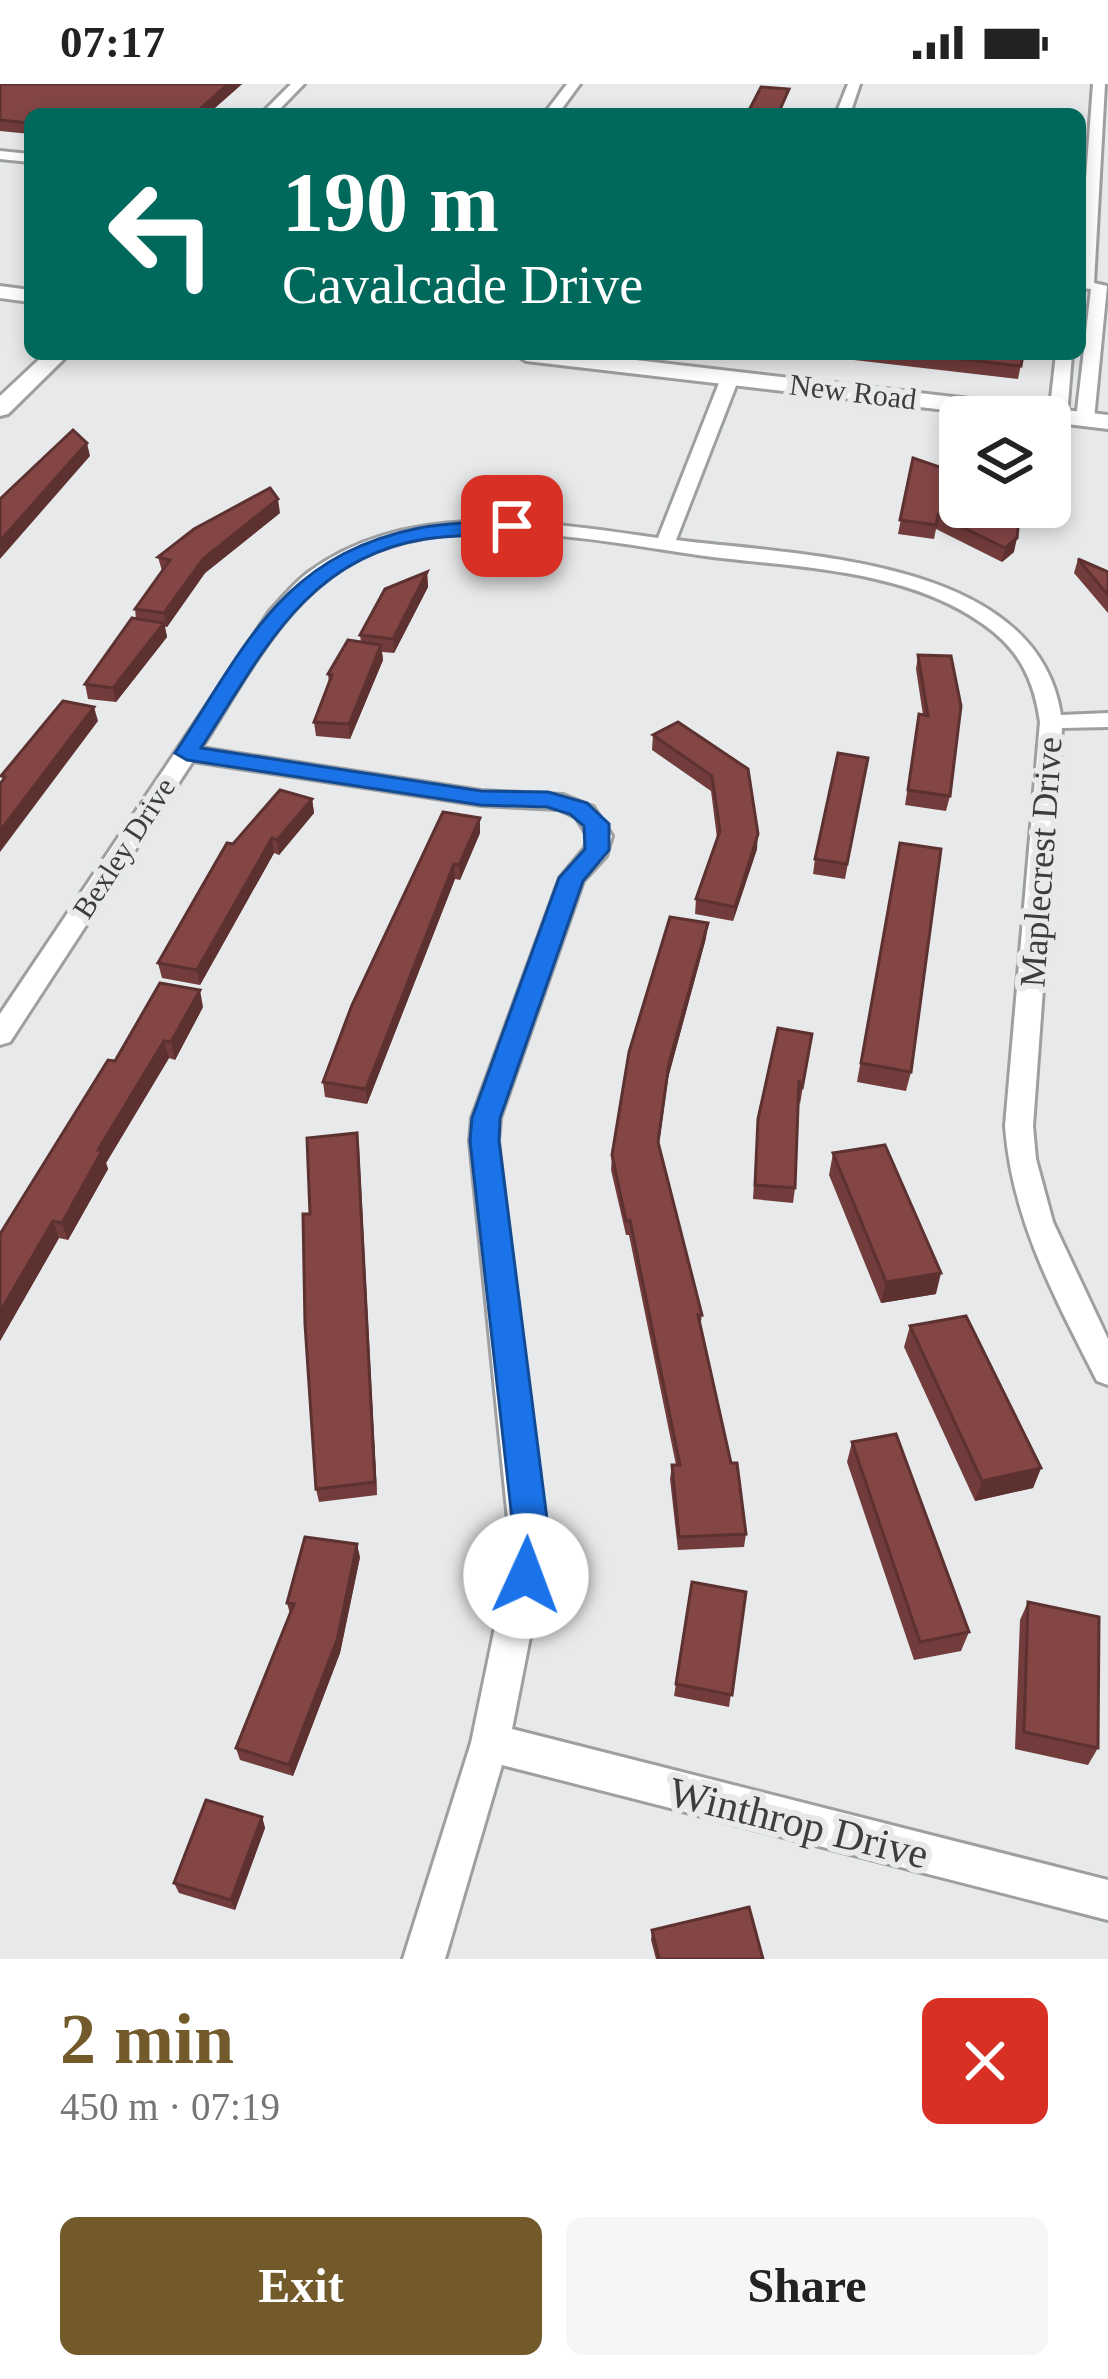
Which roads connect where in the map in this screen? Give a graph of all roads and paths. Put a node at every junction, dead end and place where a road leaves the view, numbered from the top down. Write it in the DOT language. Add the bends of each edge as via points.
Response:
graph roads {
  1 [pos="298,84"];
  2 [pos="574,84"];
  3 [pos="1099,84"];
  4 [pos="274,108"];
  5 [pos="556,108"];
  6 [pos="1093,285"];
  7 [pos="52,360"];
  8 [pos="577,360"];
  9 [pos="1063,360"];
  10 [pos="730,378"];
  11 [pos="1060,396"];
  12 [pos="939,402"];
  13 [pos="0,409"];
  14 [pos="1096,421"];
  15 [pos="665,544"];
  16 [pos="1108,720"];
  17 [pos="1051,722"];
  18 [pos="187,753"];
  19 [pos="0,1035"];
  20 [pos="1108,1372"];
  21 [pos="490,1743"];
  22 [pos="1108,1900"];
  23 [pos="424,1959"];
  1 -- 4 [label="street"];
  2 -- 5 [label="street"];
  3 -- 6 [label="street"];
  6 -- 14 [label="street"];
  7 -- 13 [label="street"];
  8 -- 10 [label="street, New Road"];
  9 -- 11 [label="street"];
  10 -- 12 [label="street, New Road"];
  10 -- 15 [label="street"];
  15 -- 17 [label="street, Maplecrest Drive" via="860,570 943,595 990,620 1025,652 1044,680"];
  15 -- 18 [label="street, Bexley Drive" via="488,526 421,533 362,551 289,599"];
  16 -- 17 [label="street"];
  17 -- 20 [label="street, Maplecrest Drive" via="1020,1164 1042,1235"];
  18 -- 19 [label="street, Bexley Drive"];
  18 -- 21 [label="street" via="481,798 548,800 578,808 596,824 597,850 572,878 486,1118 530,1550"];
  21 -- 22 [label="street, Winthrop Drive"];
  21 -- 23 [label="street"];
}
